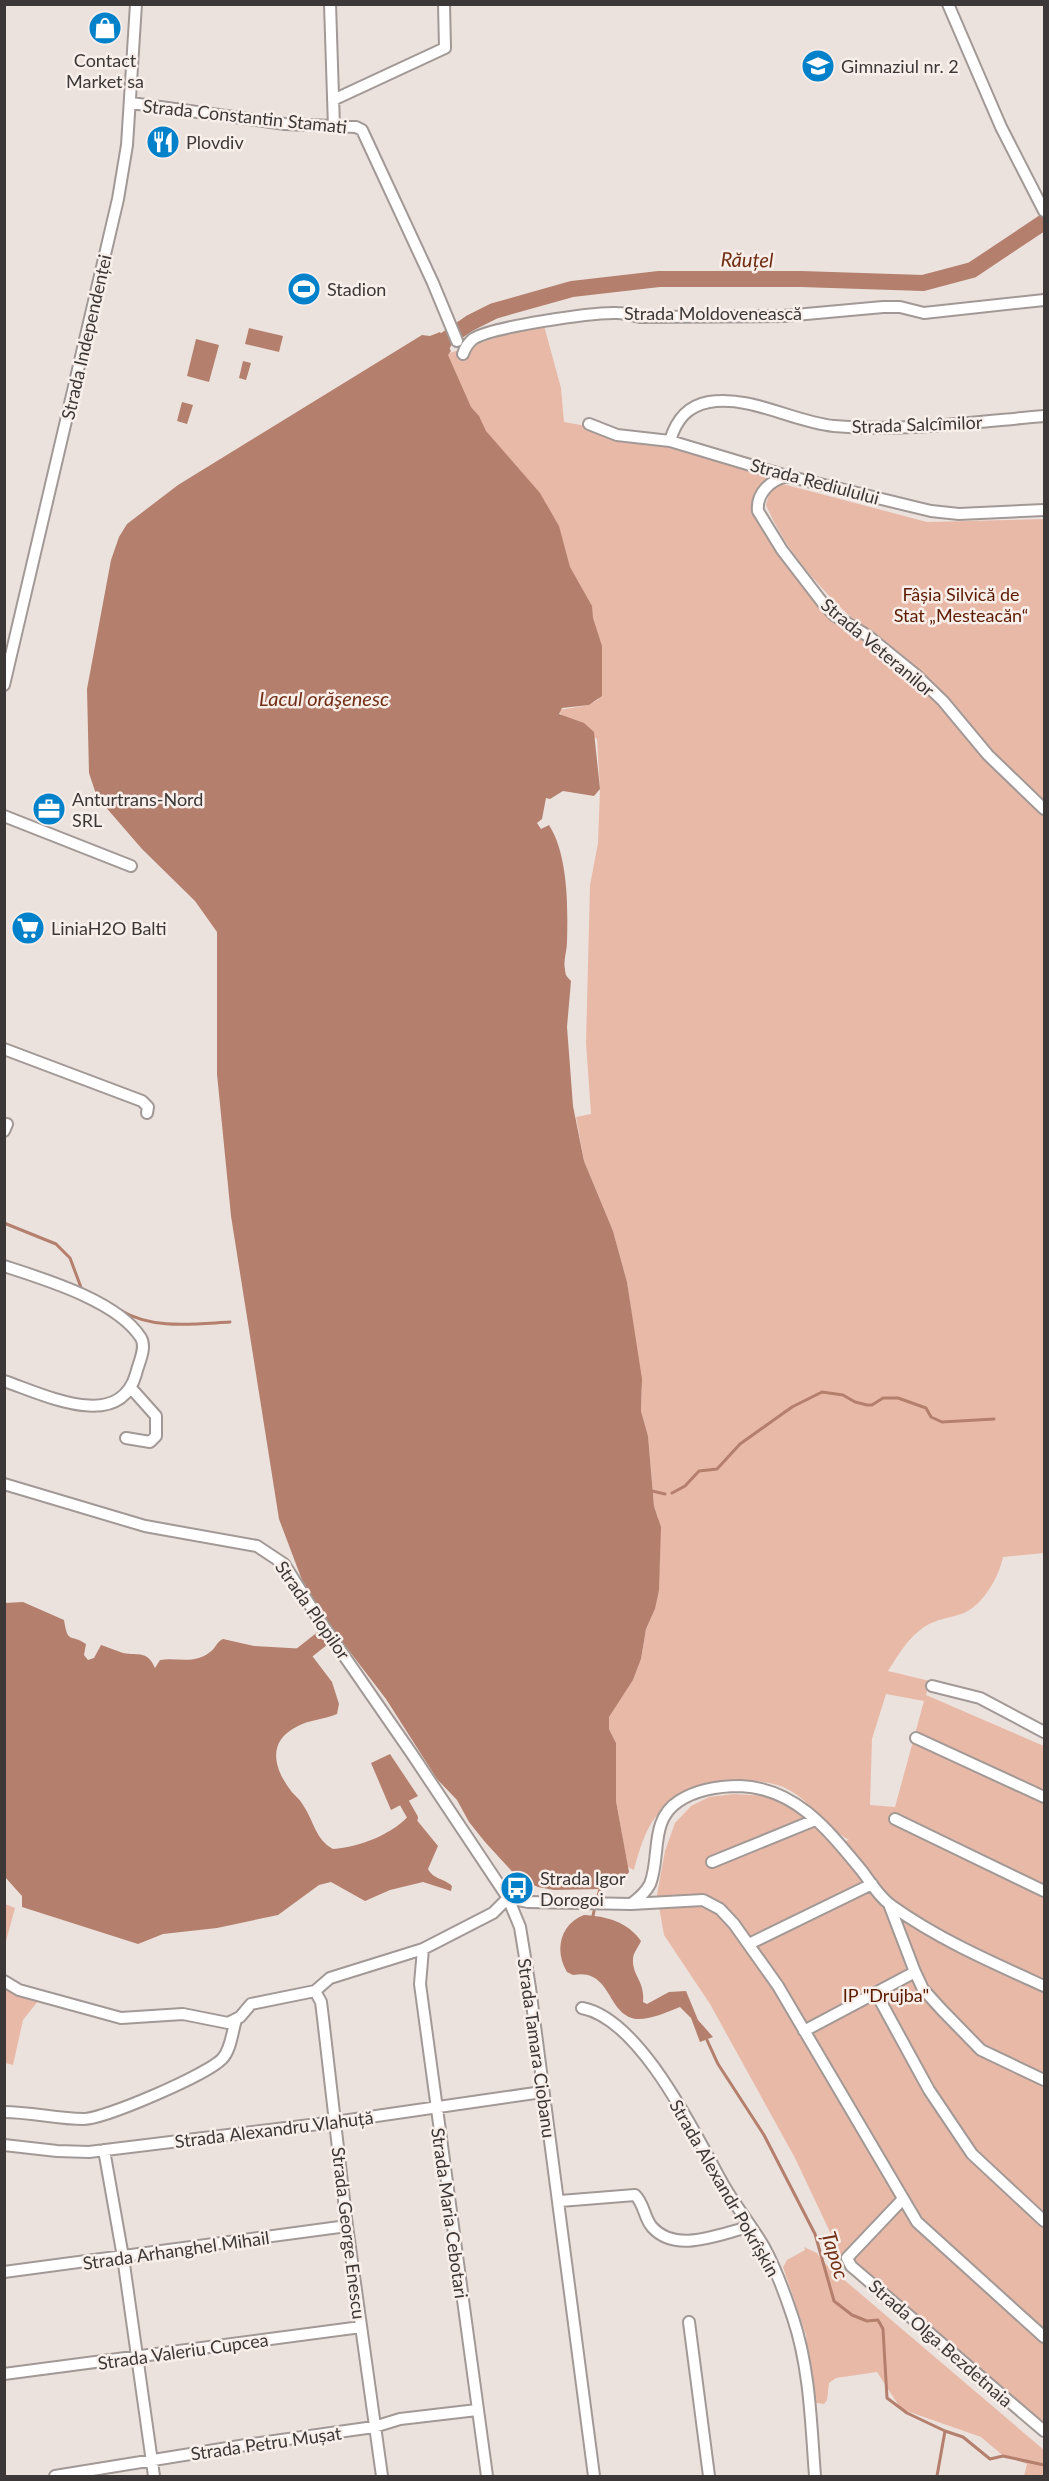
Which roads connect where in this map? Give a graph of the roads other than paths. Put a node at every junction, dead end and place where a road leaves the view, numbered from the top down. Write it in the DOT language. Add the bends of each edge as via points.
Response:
graph roads {
  1 [pos="136,4"];
  2 [pos="330,4"];
  3 [pos="444,4"];
  4 [pos="948,4"];
  5 [pos="333,100"];
  6 [pos="131,104"];
  7 [pos="334,127"];
  8 [pos="1044,211"];
  9 [pos="1044,300"];
  10 [pos="457,340"];
  11 [pos="463,354"];
  12 [pos="1044,416"];
  13 [pos="589,424"];
  14 [pos="670,441"];
  15 [pos="787,476"];
  16 [pos="1044,510"];
  17 [pos="4,685"];
  18 [pos="1044,808"];
  19 [pos="4,816"];
  20 [pos="131,866"];
  21 [pos="4,1049"];
  22 [pos="147,1113"];
  23 [pos="4,1266"];
  24 [pos="4,1381"];
  25 [pos="131,1388"];
  26 [pos="126,1438"];
  27 [pos="4,1484"];
  28 [pos="932,1686"];
  29 [pos="1044,1732"];
  30 [pos="916,1738"];
  31 [pos="1044,1797"];
  32 [pos="895,1819"];
  33 [pos="815,1820"];
  34 [pos="712,1862"];
  35 [pos="872,1884"];
  36 [pos="1044,1892"];
  37 [pos="508,1898"];
  38 [pos="631,1904"];
  39 [pos="889,1904"];
  40 [pos="749,1944"];
  41 [pos="423,1949"];
  42 [pos="915,1972"];
  43 [pos="4,1981"];
  44 [pos="1044,1986"];
  45 [pos="315,1991"];
  46 [pos="876,1993"];
  47 [pos="582,2008"];
  48 [pos="236,2020"];
  49 [pos="804,2031"];
  50 [pos="1044,2080"];
  51 [pos="542,2092"];
  52 [pos="435,2107"];
  53 [pos="4,2112"];
  54 [pos="334,2122"];
  55 [pos="4,2145"];
  56 [pos="104,2150"];
  57 [pos="902,2200"];
  58 [pos="560,2201"];
  59 [pos="1044,2221"];
  60 [pos="347,2226"];
  61 [pos="748,2227"];
  62 [pos="123,2257"];
  63 [pos="4,2272"];
  64 [pos="688,2322"];
  65 [pos="361,2327"];
  66 [pos="1044,2337"];
  67 [pos="137,2357"];
  68 [pos="4,2374"];
  69 [pos="477,2410"];
  70 [pos="374,2427"];
  71 [pos="1044,2431"];
  72 [pos="152,2460"];
  73 [pos="55,2476"];
  74 [pos="154,2476"];
  75 [pos="382,2476"];
  76 [pos="487,2476"];
  77 [pos="594,2476"];
  78 [pos="709,2476"];
  79 [pos="814,2476"];
  1 -- 6 [label="street, Strada Independenței"];
  2 -- 5 [label="street"];
  3 -- 5 [label="street" via="445,48"];
  4 -- 8 [label="street" via="1001,127"];
  5 -- 7 [label="street"];
  6 -- 7 [label="street, Strada Constantin Stamati"];
  6 -- 17 [label="street, Strada Independenței" via="117,200"];
  7 -- 10 [label="street, Strada Constantin Stamati" via="359,128 375,155"];
  9 -- 11 [label="street, Strada Moldovenească" via="924,313 900,307 784,316 599,314 485,334 468,344"];
  12 -- 14 [label="street, Strada Salcîmilor" via="916,428 867,428 813,423 723,400 686,411"];
  13 -- 14 [label="street, Strada Rediulului" via="617,435"];
  14 -- 15 [label="street, Strada Rediulului"];
  15 -- 16 [label="street, Strada Rediulului" via="942,513"];
  15 -- 18 [label="street, Strada Veteranilor" via="761,493 758,511 810,588 834,615 894,655 923,681 988,755"];
  19 -- 20 [label="street"];
  21 -- 22 [label="street" via="142,1101 148,1107"];
  23 -- 25 [label="street" via="90,1299 131,1328 143,1347"];
  24 -- 25 [label="street" via="74,1404 102,1405 119,1400"];
  25 -- 26 [label="street" via="156,1416 156,1436 150,1442"];
  27 -- 37 [label="street, Strada Plopilor" via="146,1526 257,1546 274,1555"];
  28 -- 29 [label="street" via="980,1698"];
  30 -- 31 [label="street"];
  32 -- 36 [label="street"];
  33 -- 34 [label="street"];
  33 -- 35 [label="street"];
  33 -- 38 [label="street" via="794,1800 763,1788 732,1786 692,1794 677,1802 664,1818 657,1835 649,1886"];
  35 -- 39 [label="street"];
  35 -- 40 [label="street"];
  37 -- 38 [label="street" via="528,1902"];
  37 -- 41 [label="street" via="493,1913"];
  37 -- 51 [label="street, Strada Tamara Ciobanu" via="521,1937"];
  38 -- 40 [label="street" via="686,1900 714,1904"];
  39 -- 42 [label="street"];
  39 -- 44 [label="street" via="948,1942"];
  40 -- 49 [label="street"];
  41 -- 45 [label="street" via="330,1978"];
  41 -- 52 [label="street, Strada Maria Cebotari" via="420,1983"];
  42 -- 46 [label="street"];
  42 -- 50 [label="street" via="929,1996 981,2050"];
  43 -- 48 [label="street" via="20,1990 121,2018 183,2014 224,2023"];
  45 -- 48 [label="street" via="251,2004"];
  45 -- 54 [label="street, Strada George Enescu" via="321,2002"];
  46 -- 49 [label="street"];
  46 -- 59 [label="street" via="929,2090 972,2154"];
  47 -- 61 [label="street, Strada Alexandr Pokrîșkin" via="612,2021 641,2051 683,2113"];
  48 -- 53 [label="street" via="222,2059 173,2086 109,2113 84,2119"];
  49 -- 57 [label="street"];
  51 -- 52 [label="street, Strada Аlexandru Vlahuță"];
  51 -- 58 [label="street, Strada Tamara Ciobanu"];
  52 -- 54 [label="street, Strada Аlexandru Vlahuță"];
  52 -- 69 [label="street, Strada Maria Cebotari"];
  54 -- 56 [label="street, Strada Аlexandru Vlahuță"];
  54 -- 60 [label="street, Strada George Enescu"];
  55 -- 56 [label="street, Strada Аlexandru Vlahuță" via="57,2151"];
  56 -- 62 [label="street"];
  57 -- 66 [label="street" via="917,2222"];
  57 -- 71 [label="street, Strada Olga Bezdetnaia" via="847,2258 851,2266"];
  58 -- 61 [label="street" via="635,2194 652,2228 675,2242"];
  58 -- 77 [label="street, Strada Tamara Ciobanu"];
  60 -- 62 [label="street, Strada Arhanghel Mihail"];
  60 -- 65 [label="street, Strada George Enescu"];
  61 -- 79 [label="street, Strada Alexandr Pokrîșkin" via="768,2255 794,2320 805,2367"];
  62 -- 63 [label="street, Strada Arhanghel Mihail"];
  62 -- 67 [label="street"];
  64 -- 78 [label="street"];
  65 -- 67 [label="street, Strada Valeriu Cupcea"];
  65 -- 70 [label="street, Strada George Enescu"];
  67 -- 68 [label="street, Strada Valeriu Cupcea"];
  67 -- 72 [label="street"];
  69 -- 70 [label="street, Strada Petru Mușat"];
  69 -- 76 [label="street, Strada Maria Cebotari"];
  70 -- 72 [label="street, Strada Petru Mușat"];
  70 -- 75 [label="street, Strada George Enescu"];
  72 -- 73 [label="street, Strada Petru Mușat"];
  72 -- 74 [label="street"];
}
